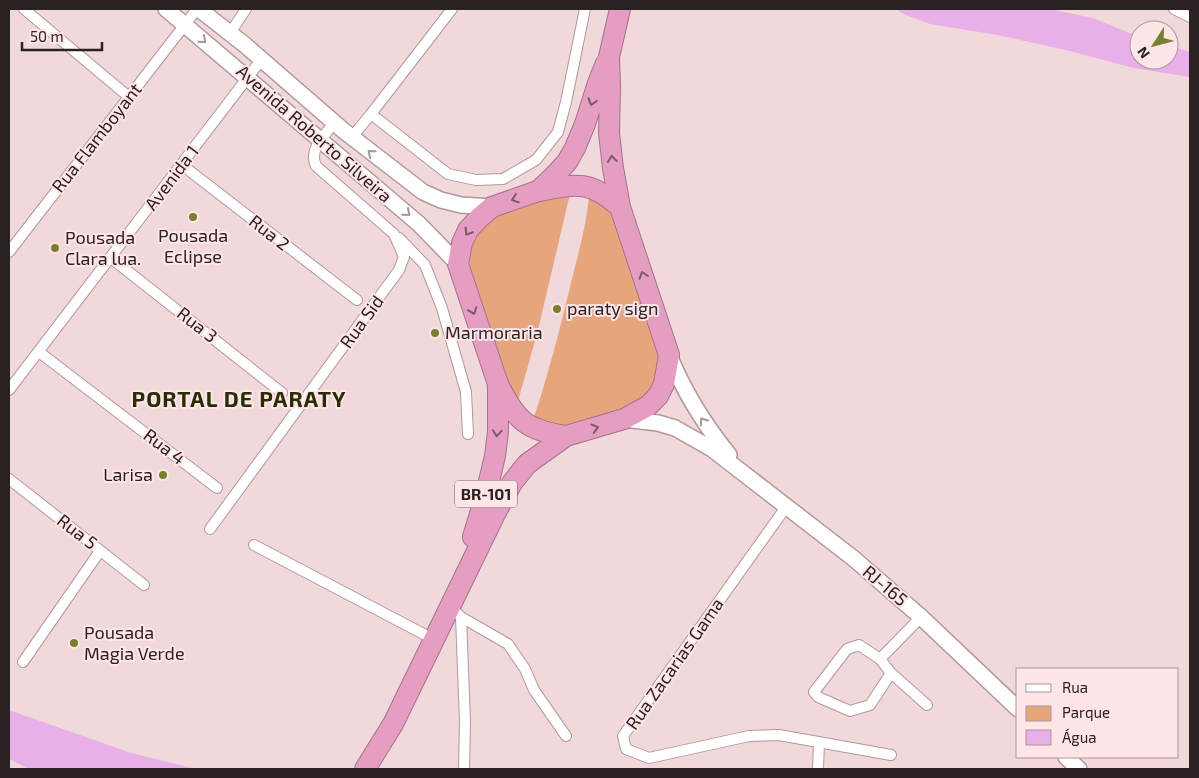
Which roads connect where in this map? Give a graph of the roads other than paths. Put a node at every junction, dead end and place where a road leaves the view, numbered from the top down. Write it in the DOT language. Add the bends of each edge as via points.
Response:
graph roads {
  1 [pos="24,9"];
  2 [pos="166,9"];
  3 [pos="198,9"];
  4 [pos="246,9"];
  5 [pos="452,9"];
  6 [pos="585,9"];
  7 [pos="620,9"];
  8 [pos="1174,9"];
  9 [pos="1190,17"];
  10 [pos="185,25"];
  11 [pos="230,33"];
  12 [pos="610,56"];
  13 [pos="261,60"];
  14 [pos="248,78"];
  15 [pos="129,97"];
  16 [pos="371,114"];
  17 [pos="335,122"];
  18 [pos="352,136"];
  19 [pos="321,140"];
  20 [pos="182,165"];
  21 [pos="538,191"];
  22 [pos="620,207"];
  23 [pos="492,208"];
  24 [pos="394,234"];
  25 [pos="9,252"];
  26 [pos="111,258"];
  27 [pos="458,264"];
  28 [pos="357,300"];
  29 [pos="39,352"];
  30 [pos="669,355"];
  31 [pos="498,384"];
  32 [pos="9,390"];
  33 [pos="282,393"];
  34 [pos="624,419"];
  35 [pos="468,434"];
  36 [pos="566,436"];
  37 [pos="744,473"];
  38 [pos="9,479"];
  39 [pos="217,488"];
  40 [pos="786,506"];
  41 [pos="210,529"];
  42 [pos="254,545"];
  43 [pos="100,551"];
  44 [pos="144,585"];
  45 [pos="455,608"];
  46 [pos="921,617"];
  47 [pos="435,640"];
  48 [pos="880,659"];
  49 [pos="23,662"];
  50 [pos="890,673"];
  51 [pos="927,705"];
  52 [pos="1016,708"];
  53 [pos="566,736"];
  54 [pos="819,742"];
  55 [pos="891,754"];
  56 [pos="1067,758"];
  57 [pos="366,769"];
  58 [pos="464,769"];
  59 [pos="818,769"];
  60 [pos="1079,769"];
  1 -- 15 [label="street"];
  2 -- 10 [label="street, Avenida Roberto Silveira"];
  3 -- 10 [label="street, Rua Flamboyant"];
  3 -- 11 [label="street, Avenida Roberto Silveira"];
  4 -- 11 [label="street"];
  5 -- 16 [label="street"];
  6 -- 16 [label="street" via="558,132 536,160 503,179 476,180 448,174"];
  7 -- 12 [label="highway, BR-101"];
  8 -- 9 [label="street"];
  10 -- 14 [label="street, Avenida Roberto Silveira, one-way"];
  10 -- 15 [label="street, Rua Flamboyant"];
  11 -- 13 [label="street, Avenida Roberto Silveira"];
  12 -- 21 [label="highway, BR-101, one-way" via="575,148 554,177"];
  22 -- 12 [label="highway, BR-101, one-way" via="609,133"];
  13 -- 14 [label="street, Avenida 1"];
  13 -- 17 [label="street, Avenida Roberto Silveira"];
  14 -- 19 [label="street, Avenida Roberto Silveira"];
  14 -- 20 [label="street, Avenida 1"];
  15 -- 25 [label="street, Rua Flamboyant"];
  16 -- 18 [label="street"];
  17 -- 18 [label="street, Avenida Roberto Silveira"];
  17 -- 19 [label="street, Rua Sid"];
  23 -- 18 [label="street, Avenida Roberto Silveira, one-way" via="461,205 423,192"];
  19 -- 24 [label="street, Rua Sid" via="313,154 316,166"];
  19 -- 27 [label="street, Avenida Roberto Silveira, one-way" via="419,224"];
  20 -- 26 [label="street, Avenida 1"];
  20 -- 28 [label="street, Rua 2"];
  21 -- 22 [label="highway" via="579,185 606,194"];
  21 -- 23 [label="highway, BR-101, one-way"];
  30 -- 22 [label="highway, BR-101, one-way"];
  23 -- 27 [label="highway, BR-101, one-way" via="468,230"];
  24 -- 35 [label="street" via="425,266 442,308 466,392"];
  24 -- 41 [label="street, Rua Sid" via="404,257 399,270"];
  26 -- 29 [label="street, Avenida 1"];
  26 -- 33 [label="street, Rua 3"];
  27 -- 31 [label="highway, BR-101, one-way"];
  29 -- 32 [label="street, Avenida 1"];
  29 -- 39 [label="street, Rua 4"];
  30 -- 34 [label="highway, BR-101" via="664,384 658,396 648,406"];
  37 -- 30 [label="street, RJ-165, one-way" via="700,418"];
  31 -- 36 [label="highway" via="511,410 523,422 536,430"];
  31 -- 45 [label="highway, BR-101, one-way" via="495,456"];
  36 -- 34 [label="highway, BR-101, one-way"];
  34 -- 37 [label="street, RJ-165" via="675,428 712,449"];
  36 -- 45 [label="highway, BR-101" via="527,464 512,483"];
  37 -- 40 [label="street, RJ-165 / RJ-165"];
  38 -- 43 [label="street, Rua 5"];
  40 -- 46 [label="street, RJ-165 / RJ-165"];
  40 -- 54 [label="street, Rua Zacarias Gama" via="623,736 626,749 649,758 749,736 780,735"];
  42 -- 47 [label="street"];
  43 -- 44 [label="street, Rua 5"];
  43 -- 49 [label="street"];
  45 -- 47 [label="highway, BR-101"];
  45 -- 53 [label="street" via="508,644 534,690"];
  45 -- 58 [label="street" via="465,722"];
  46 -- 48 [label="street"];
  46 -- 52 [label="street, RJ-165 / RJ-165"];
  47 -- 57 [label="highway, BR-101" via="393,724"];
  48 -- 50 [label="street"];
  48 -- 50 [label="street" via="859,645 847,649 814,692 818,697 850,711 870,705"];
  50 -- 51 [label="street"];
  54 -- 55 [label="street, Rua Zacarias Gama"];
  54 -- 59 [label="street"];
  56 -- 60 [label="street"];
}
